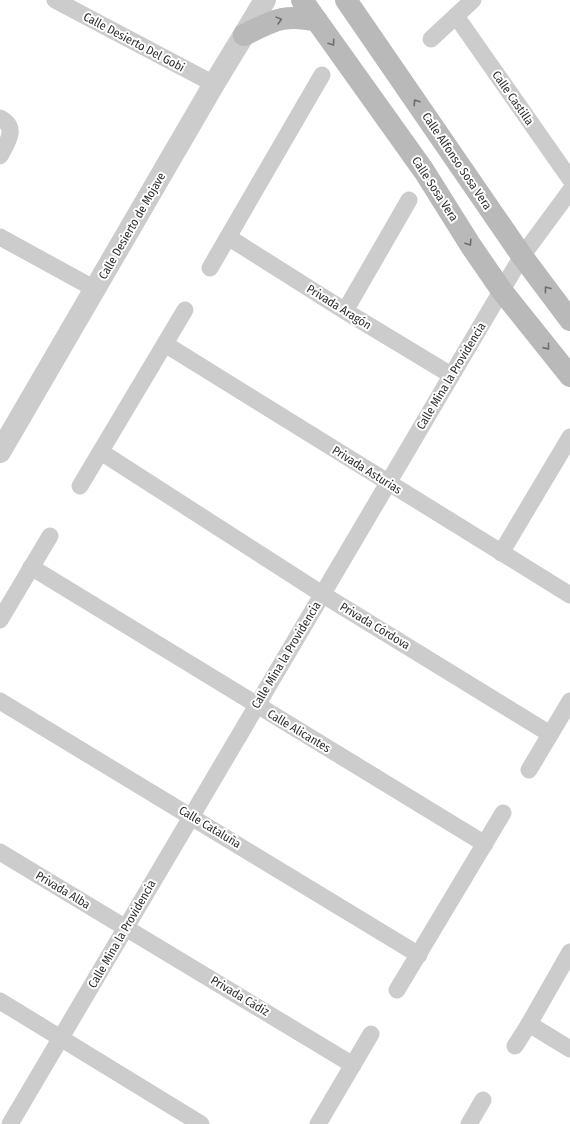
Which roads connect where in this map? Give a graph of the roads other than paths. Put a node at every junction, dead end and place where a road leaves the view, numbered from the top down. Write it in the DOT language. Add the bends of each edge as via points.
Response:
graph roads {
  1 [pos="55,0"];
  2 [pos="265,0"];
  3 [pos="302,0"];
  4 [pos="346,0"];
  5 [pos="473,0"];
  6 [pos="456,16"];
  7 [pos="317,21"];
  8 [pos="244,35"];
  9 [pos="431,39"];
  10 [pos="322,75"];
  11 [pos="214,84"];
  12 [pos="0,118"];
  13 [pos="0,156"];
  14 [pos="570,179"];
  15 [pos="570,191"];
  16 [pos="409,200"];
  17 [pos="0,237"];
  18 [pos="228,237"];
  19 [pos="522,256"];
  20 [pos="210,268"];
  21 [pos="95,289"];
  22 [pos="502,292"];
  23 [pos="185,310"];
  24 [pos="345,311"];
  25 [pos="570,320"];
  26 [pos="165,344"];
  27 [pos="451,376"];
  28 [pos="570,376"];
  29 [pos="570,438"];
  30 [pos="0,452"];
  31 [pos="100,452"];
  32 [pos="388,483"];
  33 [pos="80,486"];
  34 [pos="50,536"];
  35 [pos="501,553"];
  36 [pos="32,567"];
  37 [pos="322,594"];
  38 [pos="570,595"];
  39 [pos="0,620"];
  40 [pos="0,700"];
  41 [pos="570,701"];
  42 [pos="257,705"];
  43 [pos="550,734"];
  44 [pos="529,770"];
  45 [pos="503,813"];
  46 [pos="192,816"];
  47 [pos="485,844"];
  48 [pos="0,852"];
  49 [pos="126,927"];
  50 [pos="570,952"];
  51 [pos="419,955"];
  52 [pos="397,990"];
  53 [pos="0,1001"];
  54 [pos="529,1024"];
  55 [pos="371,1034"];
  56 [pos="61,1038"];
  57 [pos="514,1046"];
  58 [pos="570,1049"];
  59 [pos="353,1065"];
  60 [pos="483,1100"];
  61 [pos="10,1124"];
  62 [pos="201,1124"];
  63 [pos="318,1124"];
  64 [pos="469,1124"];
  1 -- 11 [label="street, Calle Desierto Del Gobi"];
  2 -- 8 [label="street, Calle Desierto de Mojave"];
  3 -- 7 [label="main road, Calle Sosa Vera"];
  19 -- 4 [label="main road, Calle Alfonso Sosa Vera, one-way"];
  5 -- 6 [label="street"];
  6 -- 9 [label="street"];
  6 -- 14 [label="street, Calle Castilla"];
  8 -- 7 [label="main road, one-way" via="286,18 301,17"];
  7 -- 22 [label="main road, Calle Sosa Vera, one-way" via="424,171"];
  8 -- 11 [label="street, Calle Desierto de Mojave"];
  10 -- 18 [label="street"];
  11 -- 21 [label="street, Calle Desierto de Mojave"];
  12 -- 13 [label="street" via="9,125 11,131"];
  15 -- 19 [label="street, Calle Mina la Providencia"];
  16 -- 24 [label="street"];
  17 -- 21 [label="street"];
  18 -- 20 [label="street"];
  18 -- 24 [label="street, Privada Aragón"];
  19 -- 22 [label="street, Calle Mina la Providencia"];
  25 -- 19 [label="main road, Calle Alfonso Sosa Vera, one-way"];
  21 -- 30 [label="street, Calle Desierto de Mojave"];
  22 -- 27 [label="street, Calle Mina la Providencia"];
  22 -- 28 [label="main road, Calle Sosa Vera, one-way"];
  23 -- 26 [label="street"];
  24 -- 27 [label="street, Privada Aragón"];
  26 -- 31 [label="street"];
  26 -- 32 [label="street, Privada Asturias"];
  27 -- 32 [label="street, Calle Mina la Providencia"];
  29 -- 35 [label="street"];
  31 -- 33 [label="street"];
  31 -- 37 [label="street, Privada Córdova"];
  32 -- 35 [label="street, Privada Asturias"];
  32 -- 37 [label="street, Calle Mina la Providencia"];
  34 -- 36 [label="street"];
  35 -- 38 [label="street, Privada Asturias"];
  36 -- 39 [label="street"];
  36 -- 42 [label="street, Calle Alicantes"];
  37 -- 42 [label="street, Calle Mina la Providencia"];
  37 -- 43 [label="street, Privada Córdova"];
  40 -- 46 [label="street, Calle Cataluña"];
  41 -- 43 [label="street"];
  42 -- 46 [label="street, Calle Mina la Providencia"];
  42 -- 47 [label="street, Calle Alicantes"];
  43 -- 44 [label="street"];
  45 -- 47 [label="street"];
  46 -- 49 [label="street, Calle Mina la Providencia"];
  46 -- 51 [label="street, Calle Cataluña"];
  47 -- 51 [label="street"];
  48 -- 49 [label="street, Privada Alba"];
  49 -- 56 [label="street, Calle Mina la Providencia"];
  49 -- 59 [label="street, Privada Cádiz"];
  50 -- 54 [label="street"];
  51 -- 52 [label="street"];
  53 -- 56 [label="street"];
  54 -- 57 [label="street"];
  54 -- 58 [label="street"];
  55 -- 59 [label="street"];
  56 -- 61 [label="street, Calle Mina la Providencia"];
  56 -- 62 [label="street"];
  59 -- 63 [label="street"];
  60 -- 64 [label="street"];
}
